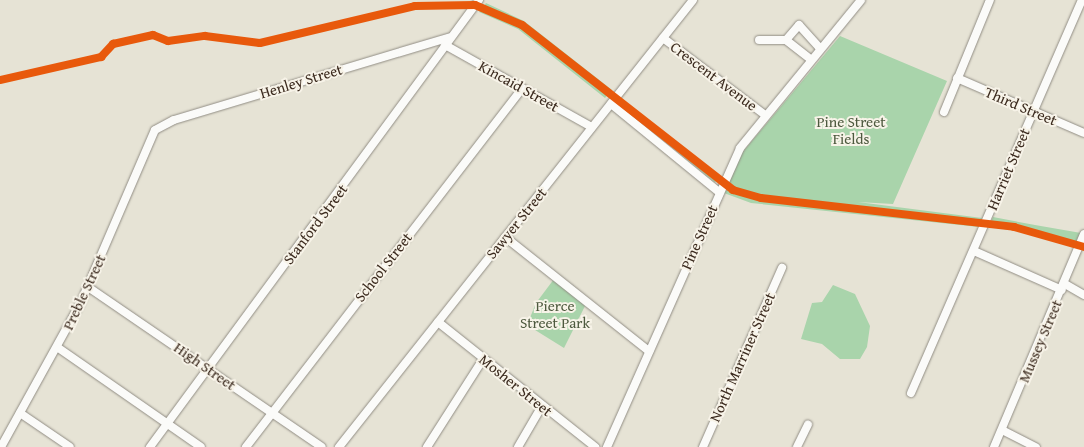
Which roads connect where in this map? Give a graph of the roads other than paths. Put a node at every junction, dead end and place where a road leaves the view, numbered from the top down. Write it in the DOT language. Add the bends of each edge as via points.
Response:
graph roads {
  1 [pos="479,0"];
  2 [pos="694,0"];
  3 [pos="861,0"];
  4 [pos="990,0"];
  5 [pos="1082,0"];
  6 [pos="450,37"];
  7 [pos="664,38"];
  8 [pos="759,40"];
  9 [pos="786,40"];
  10 [pos="445,45"];
  11 [pos="820,48"];
  12 [pos="810,59"];
  13 [pos="957,78"];
  14 [pos="522,88"];
  15 [pos="611,104"];
  16 [pos="944,112"];
  17 [pos="1033,112"];
  18 [pos="764,114"];
  19 [pos="592,127"];
  20 [pos="155,130"];
  21 [pos="1084,133"];
  22 [pos="719,192"];
  23 [pos="1084,234"];
  24 [pos="505,237"];
  25 [pos="974,251"];
  26 [pos="782,268"];
  27 [pos="88,287"];
  28 [pos="1063,287"];
  29 [pos="1084,295"];
  30 [pos="438,322"];
  31 [pos="58,347"];
  32 [pos="649,351"];
  33 [pos="483,359"];
  34 [pos="207,367"];
  35 [pos="911,393"];
  36 [pos="542,406"];
  37 [pos="20,413"];
  38 [pos="273,414"];
  39 [pos="167,423"];
  40 [pos="808,424"];
  41 [pos="1002,430"];
  42 [pos="0,447"];
  43 [pos="70,447"];
  44 [pos="150,447"];
  45 [pos="201,447"];
  46 [pos="246,447"];
  47 [pos="322,447"];
  48 [pos="339,447"];
  49 [pos="427,447"];
  50 [pos="518,447"];
  51 [pos="595,447"];
  52 [pos="607,447"];
  53 [pos="703,447"];
  54 [pos="798,447"];
  55 [pos="994,447"];
  56 [pos="1036,447"];
  1 -- 6 [label="street, Stanford Street"];
  2 -- 7 [label="street, Sawyer Street"];
  3 -- 11 [label="street, Pine Street"];
  4 -- 13 [label="street"];
  5 -- 17 [label="street, Harriet Street"];
  6 -- 10 [label="street, Stanford Street"];
  6 -- 20 [label="street, Henley Street" via="174,120"];
  7 -- 15 [label="street, Sawyer Street"];
  7 -- 18 [label="street, Crescent Avenue"];
  8 -- 9 [label="street"];
  9 -- 11 [label="street" via="799,26"];
  9 -- 12 [label="street"];
  10 -- 14 [label="street, Kincaid Street"];
  10 -- 34 [label="street, Stanford Street"];
  11 -- 12 [label="street, Pine Street"];
  12 -- 18 [label="street, Pine Street"];
  13 -- 16 [label="street"];
  13 -- 17 [label="street, Third Street"];
  14 -- 19 [label="street, Kincaid Street"];
  14 -- 38 [label="street, School Street"];
  15 -- 19 [label="street, Sawyer Street"];
  15 -- 22 [label="street"];
  17 -- 21 [label="street, Third Street"];
  17 -- 25 [label="street, Harriet Street"];
  18 -- 22 [label="street, Pine Street" via="740,148"];
  19 -- 24 [label="street, Sawyer Street"];
  20 -- 27 [label="street, Preble Street"];
  22 -- 32 [label="street, Pine Street"];
  23 -- 28 [label="street, Mussey Street"];
  24 -- 30 [label="street, Sawyer Street"];
  24 -- 32 [label="street"];
  25 -- 28 [label="street"];
  25 -- 35 [label="street, Harriet Street"];
  26 -- 53 [label="street, North Marriner Street"];
  27 -- 31 [label="street, Preble Street"];
  27 -- 34 [label="street, High Street"];
  28 -- 29 [label="street"];
  28 -- 41 [label="street, Mussey Street"];
  30 -- 33 [label="street, Mosher Street"];
  30 -- 48 [label="street, Sawyer Street"];
  31 -- 37 [label="street, Preble Street"];
  31 -- 39 [label="street"];
  32 -- 52 [label="street, Pine Street"];
  33 -- 36 [label="street, Mosher Street"];
  33 -- 49 [label="street"];
  34 -- 38 [label="street, High Street"];
  34 -- 39 [label="street, Stanford Street"];
  36 -- 50 [label="street"];
  36 -- 51 [label="street, Mosher Street"];
  37 -- 42 [label="street, Preble Street"];
  37 -- 43 [label="street"];
  38 -- 46 [label="street, School Street"];
  38 -- 47 [label="street, High Street"];
  39 -- 44 [label="street, Stanford Street"];
  39 -- 45 [label="street"];
  40 -- 54 [label="street"];
  41 -- 55 [label="street, Mussey Street"];
  41 -- 56 [label="street"];
}
